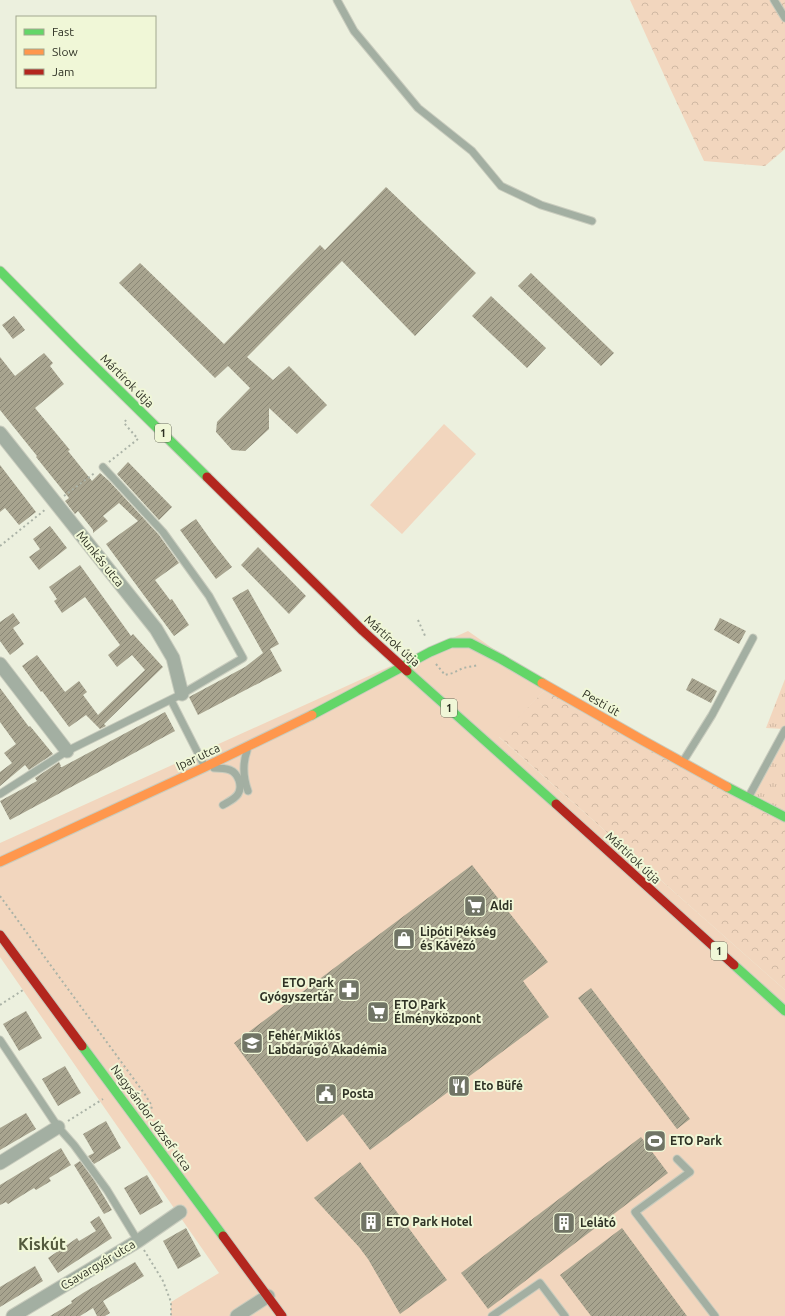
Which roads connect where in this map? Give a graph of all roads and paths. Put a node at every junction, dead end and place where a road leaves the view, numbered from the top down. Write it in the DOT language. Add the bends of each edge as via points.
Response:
graph roads {
  1 [pos="337,0"];
  2 [pos="774,0"];
  3 [pos="785,18"];
  4 [pos="592,221"];
  5 [pos="0,271"];
  6 [pos="127,419"];
  7 [pos="0,432"];
  8 [pos="103,467"];
  9 [pos="54,502"];
  10 [pos="0,546"];
  11 [pos="753,638"];
  12 [pos="0,664"];
  13 [pos="403,668"];
  14 [pos="176,697"];
  15 [pos="785,730"];
  16 [pos="250,745"];
  17 [pos="67,751"];
  18 [pos="682,763"];
  19 [pos="205,767"];
  20 [pos="248,791"];
  21 [pos="0,794"];
  22 [pos="748,799"];
  23 [pos="223,805"];
  24 [pos="785,817"];
  25 [pos="0,862"];
  26 [pos="0,896"];
  27 [pos="0,936"];
  28 [pos="35,982"];
  29 [pos="0,1004"];
  30 [pos="785,1011"];
  31 [pos="0,1040"];
  32 [pos="116,1091"];
  33 [pos="152,1118"];
  34 [pos="58,1127"];
  35 [pos="677,1159"];
  36 [pos="0,1163"];
  37 [pos="180,1212"];
  38 [pos="138,1241"];
  39 [pos="268,1296"];
  40 [pos="13,1316"];
  41 [pos="171,1316"];
  42 [pos="237,1316"];
  43 [pos="282,1316"];
  44 [pos="492,1316"];
  45 [pos="565,1316"];
  46 [pos="715,1316"];
  1 -- 4 [label="lane" via="354,31 418,108 472,151 501,186 541,206"];
  2 -- 3 [label="lane"];
  5 -- 13 [label="street, Mártírok útja / 1" via="344,613"];
  6 -- 8 [label="path" via="124,422 138,439"];
  7 -- 9 [label="street, Munkás utca"];
  8 -- 9 [label="path"];
  8 -- 14 [label="lane" via="163,532 209,596 243,658"];
  9 -- 10 [label="path"];
  9 -- 14 [label="street, Munkás utca" via="156,628 173,658"];
  11 -- 18 [label="lane" via="712,715"];
  12 -- 17 [label="street"];
  13 -- 16 [label="street, Ipar utca"];
  13 -- 18 [label="street, Pesti út" via="451,643 470,643"];
  13 -- 30 [label="street, Mártírok útja / 1"];
  14 -- 17 [label="lane"];
  14 -- 19 [label="lane"];
  15 -- 22 [label="lane"];
  16 -- 19 [label="street, Ipar utca"];
  16 -- 20 [label="lane" via="243,762"];
  17 -- 21 [label="lane"];
  18 -- 22 [label="street, Pesti út"];
  19 -- 23 [label="lane" via="230,770 238,778 241,788 238,794"];
  19 -- 25 [label="street, Ipar utca"];
  22 -- 24 [label="street, Pesti út"];
  26 -- 33 [label="path" via="144,1094 152,1106"];
  27 -- 28 [label="street, Nagysándor József utca"];
  28 -- 29 [label="path"];
  28 -- 32 [label="street, Nagysándor József utca"];
  31 -- 34 [label="lane"];
  32 -- 34 [label="path"];
  32 -- 39 [label="street, Nagysándor József utca"];
  34 -- 36 [label="street"];
  34 -- 38 [label="lane" via="107,1190"];
  35 -- 46 [label="lane" via="690,1172 635,1212"];
  37 -- 38 [label="street, Csavargyár utca"];
  38 -- 40 [label="street, Csavargyár utca"];
  38 -- 41 [label="path" via="163,1281 171,1302"];
  39 -- 42 [label="street"];
  39 -- 43 [label="street, Nagysándor József utca"];
  44 -- 45 [label="lane" via="540,1283"];
}
